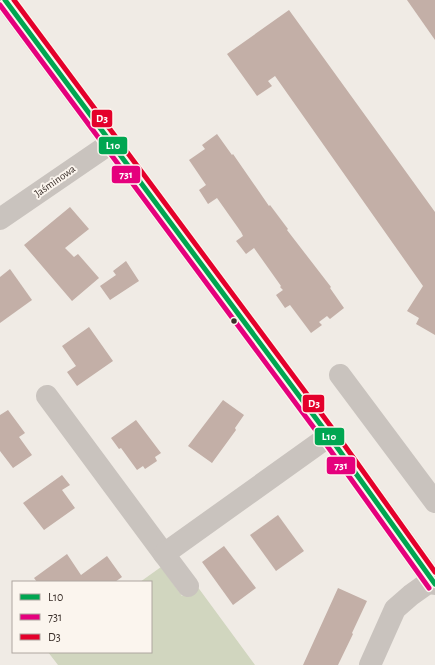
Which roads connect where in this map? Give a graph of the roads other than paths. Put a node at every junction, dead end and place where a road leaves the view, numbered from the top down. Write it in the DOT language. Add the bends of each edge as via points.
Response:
graph roads {
  1 [pos="5,0"];
  2 [pos="111,143"];
  3 [pos="0,219"];
  4 [pos="340,375"];
  5 [pos="47,396"];
  6 [pos="329,436"];
  7 [pos="435,502"];
  8 [pos="164,554"];
  9 [pos="434,582"];
  10 [pos="188,586"];
  11 [pos="370,665"];
  1 -- 2 [label="street"];
  2 -- 3 [label="street, Jaśminowa"];
  2 -- 6 [label="street"];
  4 -- 7 [label="street"];
  5 -- 8 [label="street"];
  6 -- 8 [label="street"];
  6 -- 9 [label="street"];
  8 -- 10 [label="street"];
  9 -- 11 [label="street" via="411,595 395,609"];
}
